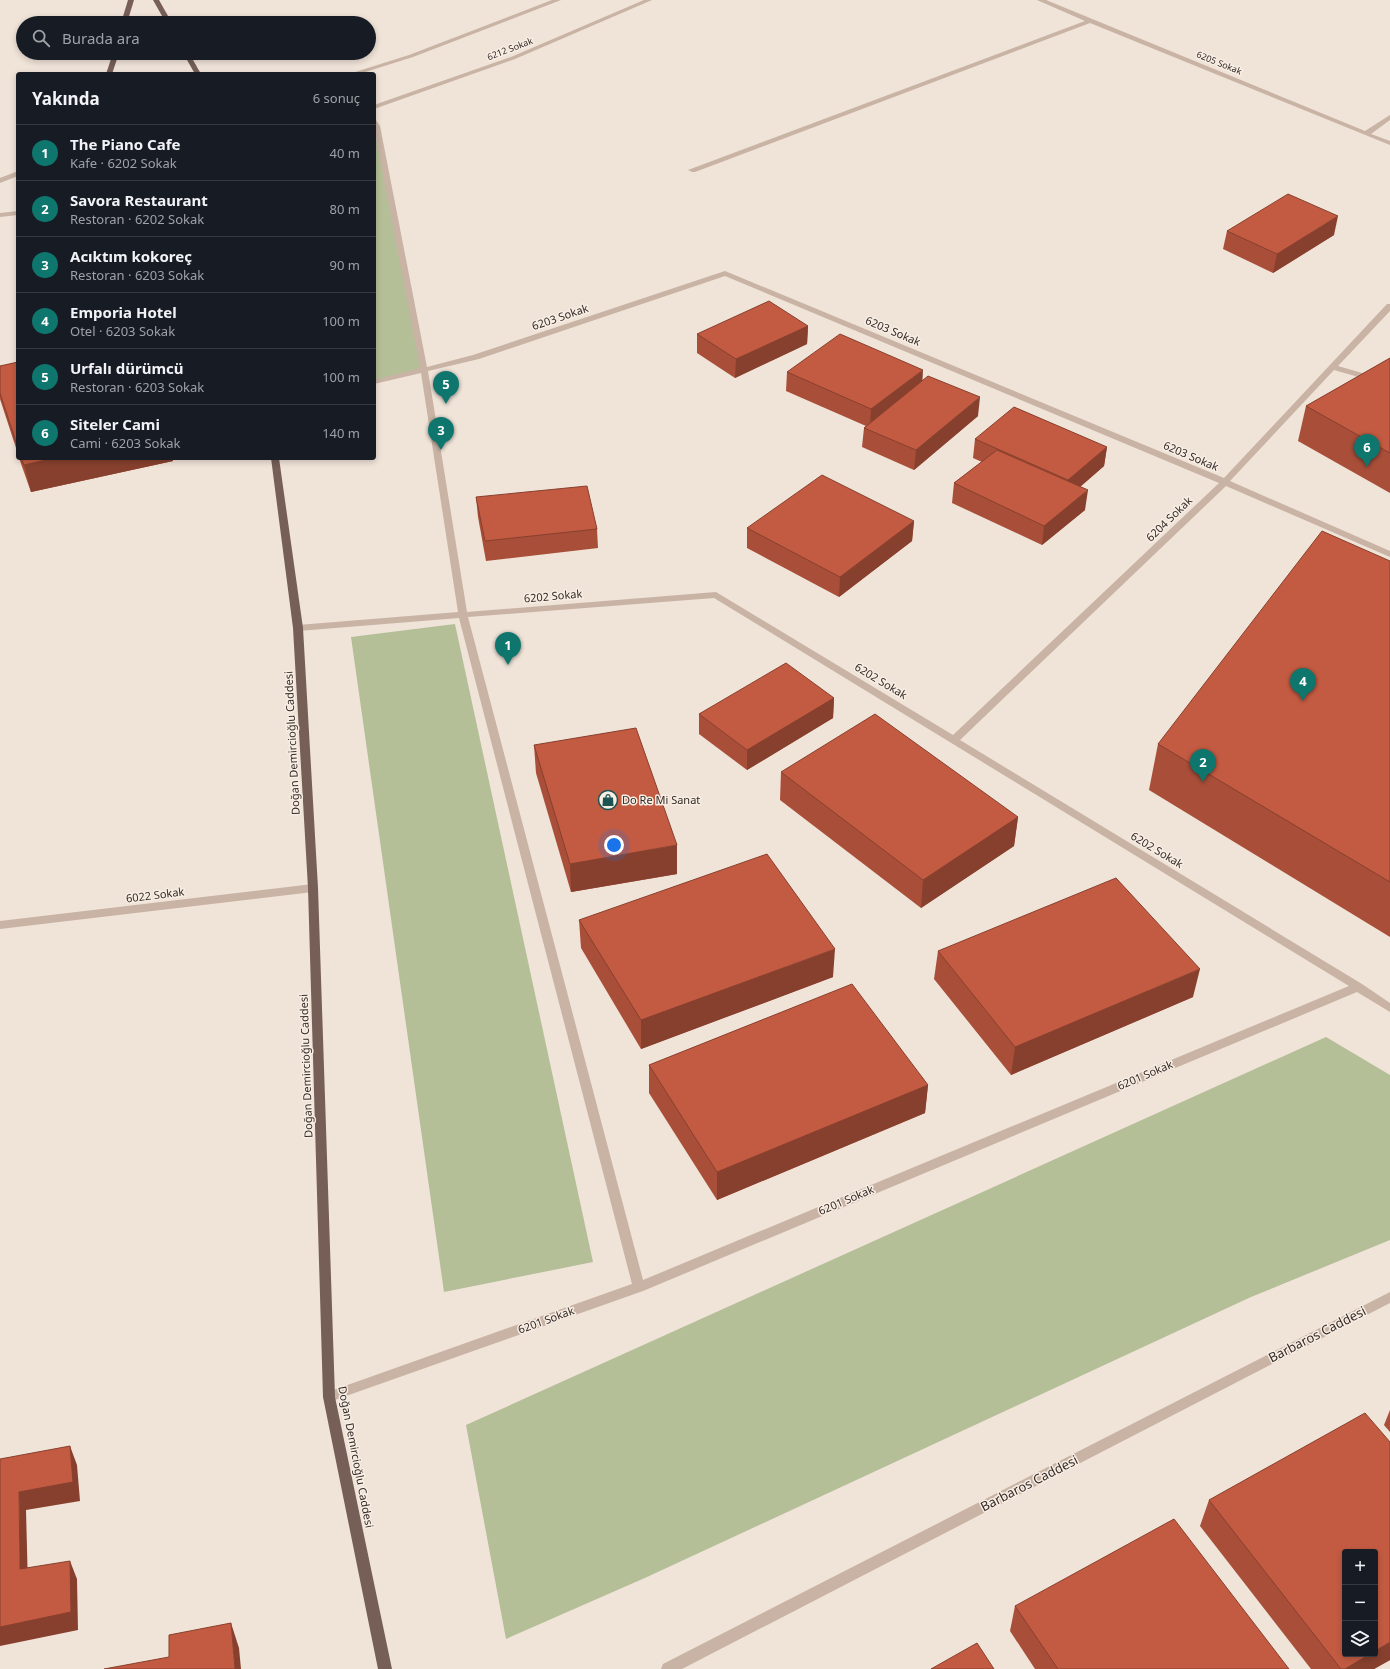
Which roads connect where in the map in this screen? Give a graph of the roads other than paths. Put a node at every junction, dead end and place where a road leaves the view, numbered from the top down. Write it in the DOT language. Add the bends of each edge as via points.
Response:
graph roads {
  1 [pos="131,0"];
  2 [pos="156,0"];
  3 [pos="558,0"];
  4 [pos="649,0"];
  5 [pos="1040,0"];
  6 [pos="126,16"];
  7 [pos="165,16"];
  8 [pos="1090,21"];
  9 [pos="114,60"];
  10 [pos="190,60"];
  11 [pos="110,72"];
  12 [pos="197,72"];
  13 [pos="359,72"];
  14 [pos="376,106"];
  15 [pos="1390,118"];
  16 [pos="376,124"];
  17 [pos="1366,134"];
  18 [pos="1390,143"];
  19 [pos="692,170"];
  20 [pos="16,174"];
  21 [pos="0,181"];
  22 [pos="16,213"];
  23 [pos="0,215"];
  24 [pos="1390,306"];
  25 [pos="1333,367"];
  26 [pos="424,369"];
  27 [pos="376,381"];
  28 [pos="1390,384"];
  29 [pos="275,460"];
  30 [pos="1225,482"];
  31 [pos="1390,554"];
  32 [pos="463,615"];
  33 [pos="298,628"];
  34 [pos="954,740"];
  35 [pos="314,888"];
  36 [pos="0,925"];
  37 [pos="1358,987"];
  38 [pos="1390,1008"];
  39 [pos="639,1287"];
  40 [pos="1390,1297"];
  41 [pos="329,1397"];
  42 [pos="385,1669"];
  43 [pos="668,1669"];
  1 -- 6 [label="main road"];
  2 -- 7 [label="main road"];
  3 -- 13 [label="street" via="411,56"];
  4 -- 14 [label="street, 6212 Sokak" via="512,58"];
  5 -- 8 [label="street, 6205 Sokak"];
  8 -- 17 [label="street, 6205 Sokak"];
  8 -- 19 [label="street"];
  9 -- 11 [label="main road"];
  10 -- 12 [label="main road"];
  15 -- 17 [label="street"];
  16 -- 26 [label="street"];
  17 -- 18 [label="street, 6205 Sokak"];
  20 -- 21 [label="street"];
  22 -- 23 [label="street"];
  24 -- 25 [label="street, 6204 Sokak"];
  25 -- 28 [label="street"];
  25 -- 30 [label="street, 6204 Sokak"];
  26 -- 27 [label="street, 6203 Sokak"];
  26 -- 30 [label="street, 6203 Sokak" via="476,357 725,273"];
  26 -- 32 [label="street"];
  29 -- 33 [label="main road, Doğan Demircioğlu Caddesi"];
  30 -- 31 [label="street, 6203 Sokak"];
  30 -- 34 [label="street, 6204 Sokak"];
  32 -- 33 [label="street, 6202 Sokak"];
  32 -- 34 [label="street, 6202 Sokak" via="716,595"];
  32 -- 39 [label="street"];
  33 -- 35 [label="main road, Doğan Demircioğlu Caddesi"];
  34 -- 37 [label="street, 6202 Sokak"];
  35 -- 36 [label="street, 6022 Sokak"];
  35 -- 41 [label="main road, Doğan Demircioğlu Caddesi"];
  37 -- 38 [label="street, 6202 Sokak"];
  37 -- 39 [label="street, 6201 Sokak"];
  39 -- 41 [label="street, 6201 Sokak"];
  40 -- 43 [label="street, Barbaros Caddesi"];
  41 -- 42 [label="main road, Doğan Demircioğlu Caddesi"];
}
